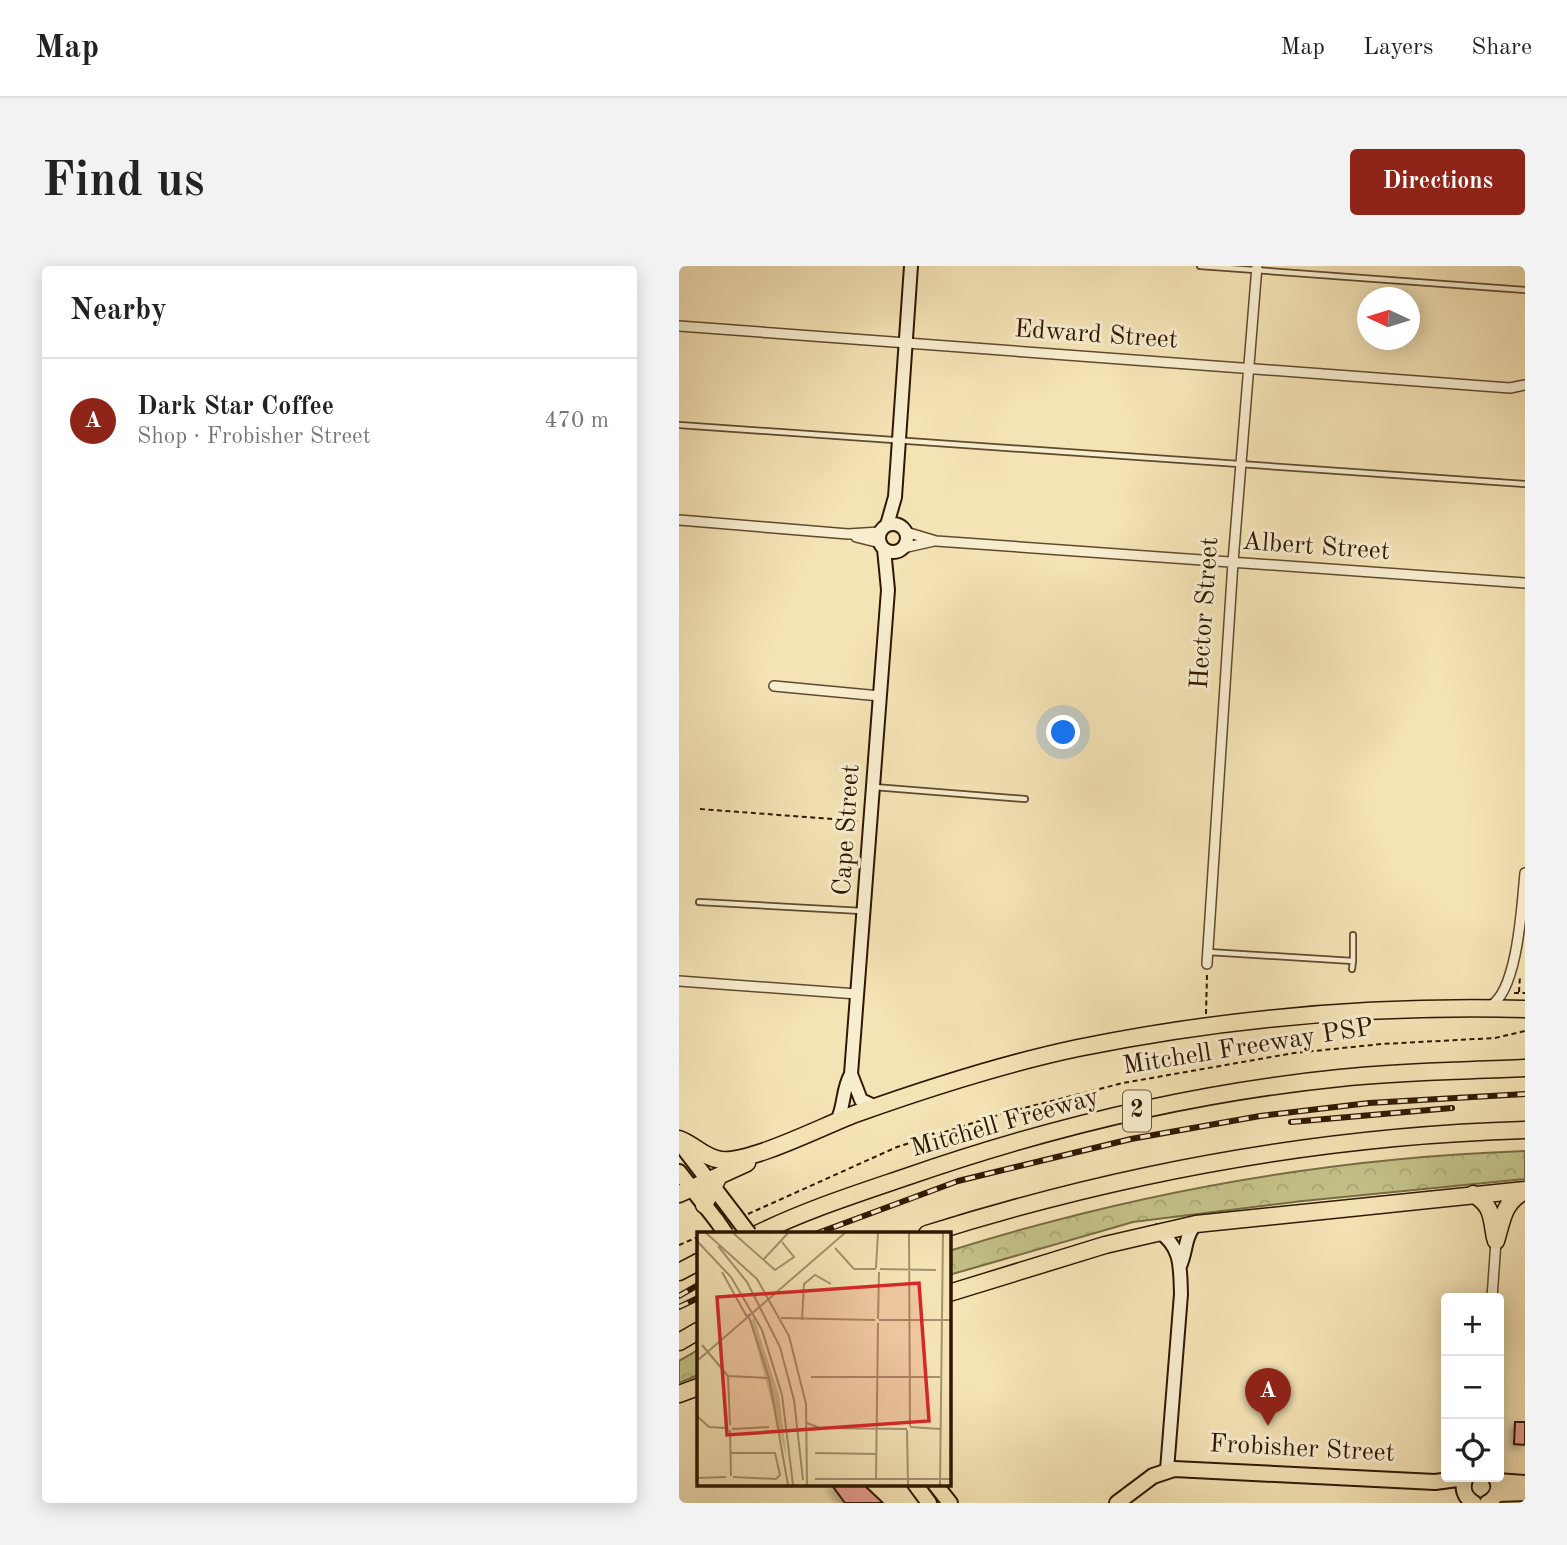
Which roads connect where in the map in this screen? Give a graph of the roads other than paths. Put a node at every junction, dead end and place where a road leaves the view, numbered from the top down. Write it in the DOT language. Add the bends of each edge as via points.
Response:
graph roads {
  1 [pos="911,266"];
  2 [pos="1200,266"];
  3 [pos="1257,268"];
  4 [pos="1525,290"];
  5 [pos="679,326"];
  6 [pos="905,342"];
  7 [pos="1249,368"];
  8 [pos="1525,386"];
  9 [pos="1510,388"];
  10 [pos="1525,392"];
  11 [pos="679,425"];
  12 [pos="898,439"];
  13 [pos="1241,465"];
  14 [pos="1525,484"];
  15 [pos="895,497"];
  16 [pos="679,520"];
  17 [pos="905,530"];
  18 [pos="883,538"];
  19 [pos="936,541"];
  20 [pos="901,550"];
  21 [pos="1233,562"];
  22 [pos="1525,583"];
  23 [pos="888,590"];
  24 [pos="774,686"];
  25 [pos="880,696"];
  26 [pos="873,787"];
  27 [pos="1025,799"];
  28 [pos="1525,873"];
  29 [pos="699,902"];
  30 [pos="863,912"];
  31 [pos="1353,935"];
  32 [pos="1207,952"];
  33 [pos="1353,961"];
  34 [pos="1207,964"];
  35 [pos="1352,970"];
  36 [pos="679,981"];
  37 [pos="857,993"];
  38 [pos="1486,1008"];
  39 [pos="1525,1009"];
  40 [pos="1525,1068"];
  41 [pos="851,1074"];
  42 [pos="876,1107"];
  43 [pos="837,1121"];
  44 [pos="1525,1130"];
  45 [pos="679,1141"];
  46 [pos="760,1153"];
  47 [pos="679,1172"];
  48 [pos="712,1189"];
  49 [pos="1525,1190"];
  50 [pos="685,1191"];
  51 [pos="1473,1194"];
  52 [pos="1196,1224"];
  53 [pos="1158,1231"];
  54 [pos="725,1232"];
  55 [pos="748,1232"];
  56 [pos="761,1232"];
  57 [pos="934,1232"];
  58 [pos="1496,1241"];
  59 [pos="697,1263"];
  60 [pos="1180,1266"];
  61 [pos="679,1272"];
  62 [pos="950,1293"];
  63 [pos="1492,1293"];
  64 [pos="697,1332"];
  65 [pos="679,1342"];
  66 [pos="697,1387"];
  67 [pos="679,1394"];
  68 [pos="1167,1470"];
  69 [pos="1525,1483"];
  70 [pos="916,1486"];
  71 [pos="937,1486"];
  72 [pos="1468,1492"];
  73 [pos="1492,1493"];
  74 [pos="1525,1493"];
  75 [pos="929,1503"];
  76 [pos="950,1503"];
  77 [pos="1117,1503"];
  1 -- 6 [label="street, Cape Street"];
  2 -- 3 [label="lane"];
  3 -- 4 [label="lane"];
  3 -- 7 [label="street, Hector Street"];
  5 -- 6 [label="street, Edward Street"];
  6 -- 7 [label="street, Edward Street"];
  6 -- 12 [label="street, Cape Street"];
  7 -- 9 [label="street, Edward Street"];
  7 -- 13 [label="street, Hector Street"];
  8 -- 9 [label="street, Edward Street"];
  9 -- 10 [label="street, Edward Street"];
  11 -- 12 [label="lane"];
  12 -- 13 [label="lane"];
  12 -- 15 [label="street, Cape Street"];
  13 -- 14 [label="lane"];
  13 -- 21 [label="street, Hector Street"];
  15 -- 17 [label="street, Cape Street"];
  15 -- 18 [label="street, Cape Street"];
  16 -- 18 [label="street"];
  17 -- 18 [label="street" via="895,524"];
  17 -- 19 [label="street, Albert Street"];
  17 -- 20 [label="street" via="906,543"];
  18 -- 20 [label="street" via="894,552"];
  18 -- 23 [label="street, Cape Street"];
  19 -- 20 [label="street, Albert Street"];
  19 -- 21 [label="street, Albert Street"];
  20 -- 23 [label="street, Cape Street"];
  21 -- 22 [label="street, Albert Street"];
  21 -- 32 [label="street, Hector Street"];
  23 -- 25 [label="street, Cape Street"];
  24 -- 25 [label="street"];
  25 -- 26 [label="street, Cape Street"];
  26 -- 27 [label="lane"];
  26 -- 30 [label="street, Cape Street"];
  28 -- 38 [label="street" via="1520,930 1504,994"];
  29 -- 30 [label="lane"];
  30 -- 37 [label="street, Cape Street"];
  31 -- 33 [label="lane"];
  32 -- 33 [label="lane"];
  32 -- 34 [label="street, Hector Street"];
  33 -- 35 [label="lane"];
  36 -- 37 [label="street"];
  37 -- 41 [label="street, Cape Street"];
  38 -- 39 [label="highway"];
  38 -- 42 [label="highway" via="1371,1009 1194,1027 1076,1048 947,1082"];
  40 -- 56 [label="highway, Mitchell Freeway / 2" via="1340,1078 1172,1102 966,1156 824,1204"];
  41 -- 42 [label="street" via="861,1100"];
  41 -- 43 [label="street, Cape Street" via="844,1085"];
  42 -- 43 [label="highway"];
  43 -- 46 [label="highway"];
  44 -- 57 [label="highway" via="1408,1138 1233,1160 1084,1190"];
  45 -- 46 [label="highway" via="723,1160"];
  45 -- 48 [label="main road"];
  46 -- 48 [label="highway"];
  47 -- 50 [label="main road"];
  48 -- 50 [label="highway"];
  48 -- 54 [label="main road, bridge" via="717,1221"];
  48 -- 55 [label="main road, bridge" via="740,1214"];
  49 -- 51 [label="highway"];
  49 -- 58 [label="highway" via="1506,1207"];
  51 -- 52 [label="highway"];
  51 -- 58 [label="highway" via="1490,1208"];
  52 -- 53 [label="highway"];
  52 -- 60 [label="street" via="1185,1240"];
  53 -- 60 [label="street" via="1172,1240"];
  53 -- 62 [label="highway"];
  58 -- 63 [label="street"];
  59 -- 61 [label="highway"];
  60 -- 68 [label="street"];
  64 -- 65 [label="highway"];
  66 -- 67 [label="highway"];
  68 -- 72 [label="main road, Frobisher Street" via="1435,1482"];
  68 -- 77 [label="main road"];
  69 -- 73 [label="main road"];
  70 -- 75 [label="main road"];
  71 -- 76 [label="main road"];
  73 -- 74 [label="main road"];
}
